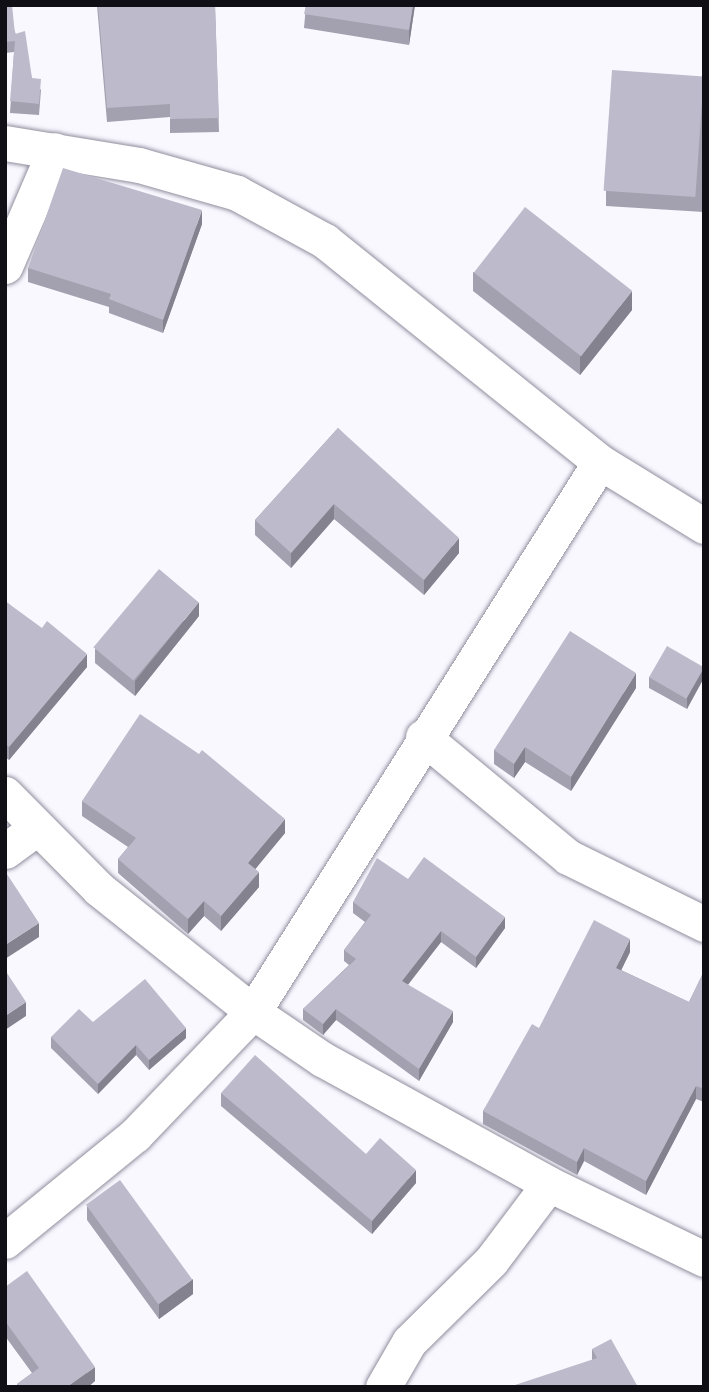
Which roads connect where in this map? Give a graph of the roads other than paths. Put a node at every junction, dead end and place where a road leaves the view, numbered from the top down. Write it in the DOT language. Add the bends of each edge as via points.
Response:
graph roads {
  1 [pos="5,143"];
  2 [pos="55,150"];
  3 [pos="5,266"];
  4 [pos="600,461"];
  5 [pos="701,517"];
  6 [pos="423,737"];
  7 [pos="5,794"];
  8 [pos="37,828"];
  9 [pos="5,851"];
  10 [pos="704,924"];
  11 [pos="253,1012"];
  12 [pos="549,1184"];
  13 [pos="5,1241"];
  14 [pos="704,1259"];
  15 [pos="383,1387"];
  1 -- 2 [label="street"];
  2 -- 3 [label="street"];
  2 -- 4 [label="street" via="237,193 325,241"];
  4 -- 5 [label="street"];
  4 -- 6 [label="street"];
  6 -- 10 [label="street" via="568,857"];
  6 -- 11 [label="street" via="372,829"];
  7 -- 8 [label="street"];
  8 -- 9 [label="street"];
  8 -- 11 [label="street" via="99,890"];
  11 -- 12 [label="street" via="322,1059"];
  11 -- 13 [label="street" via="135,1135"];
  12 -- 14 [label="street"];
  12 -- 15 [label="street" via="491,1261 409,1342"];
}
